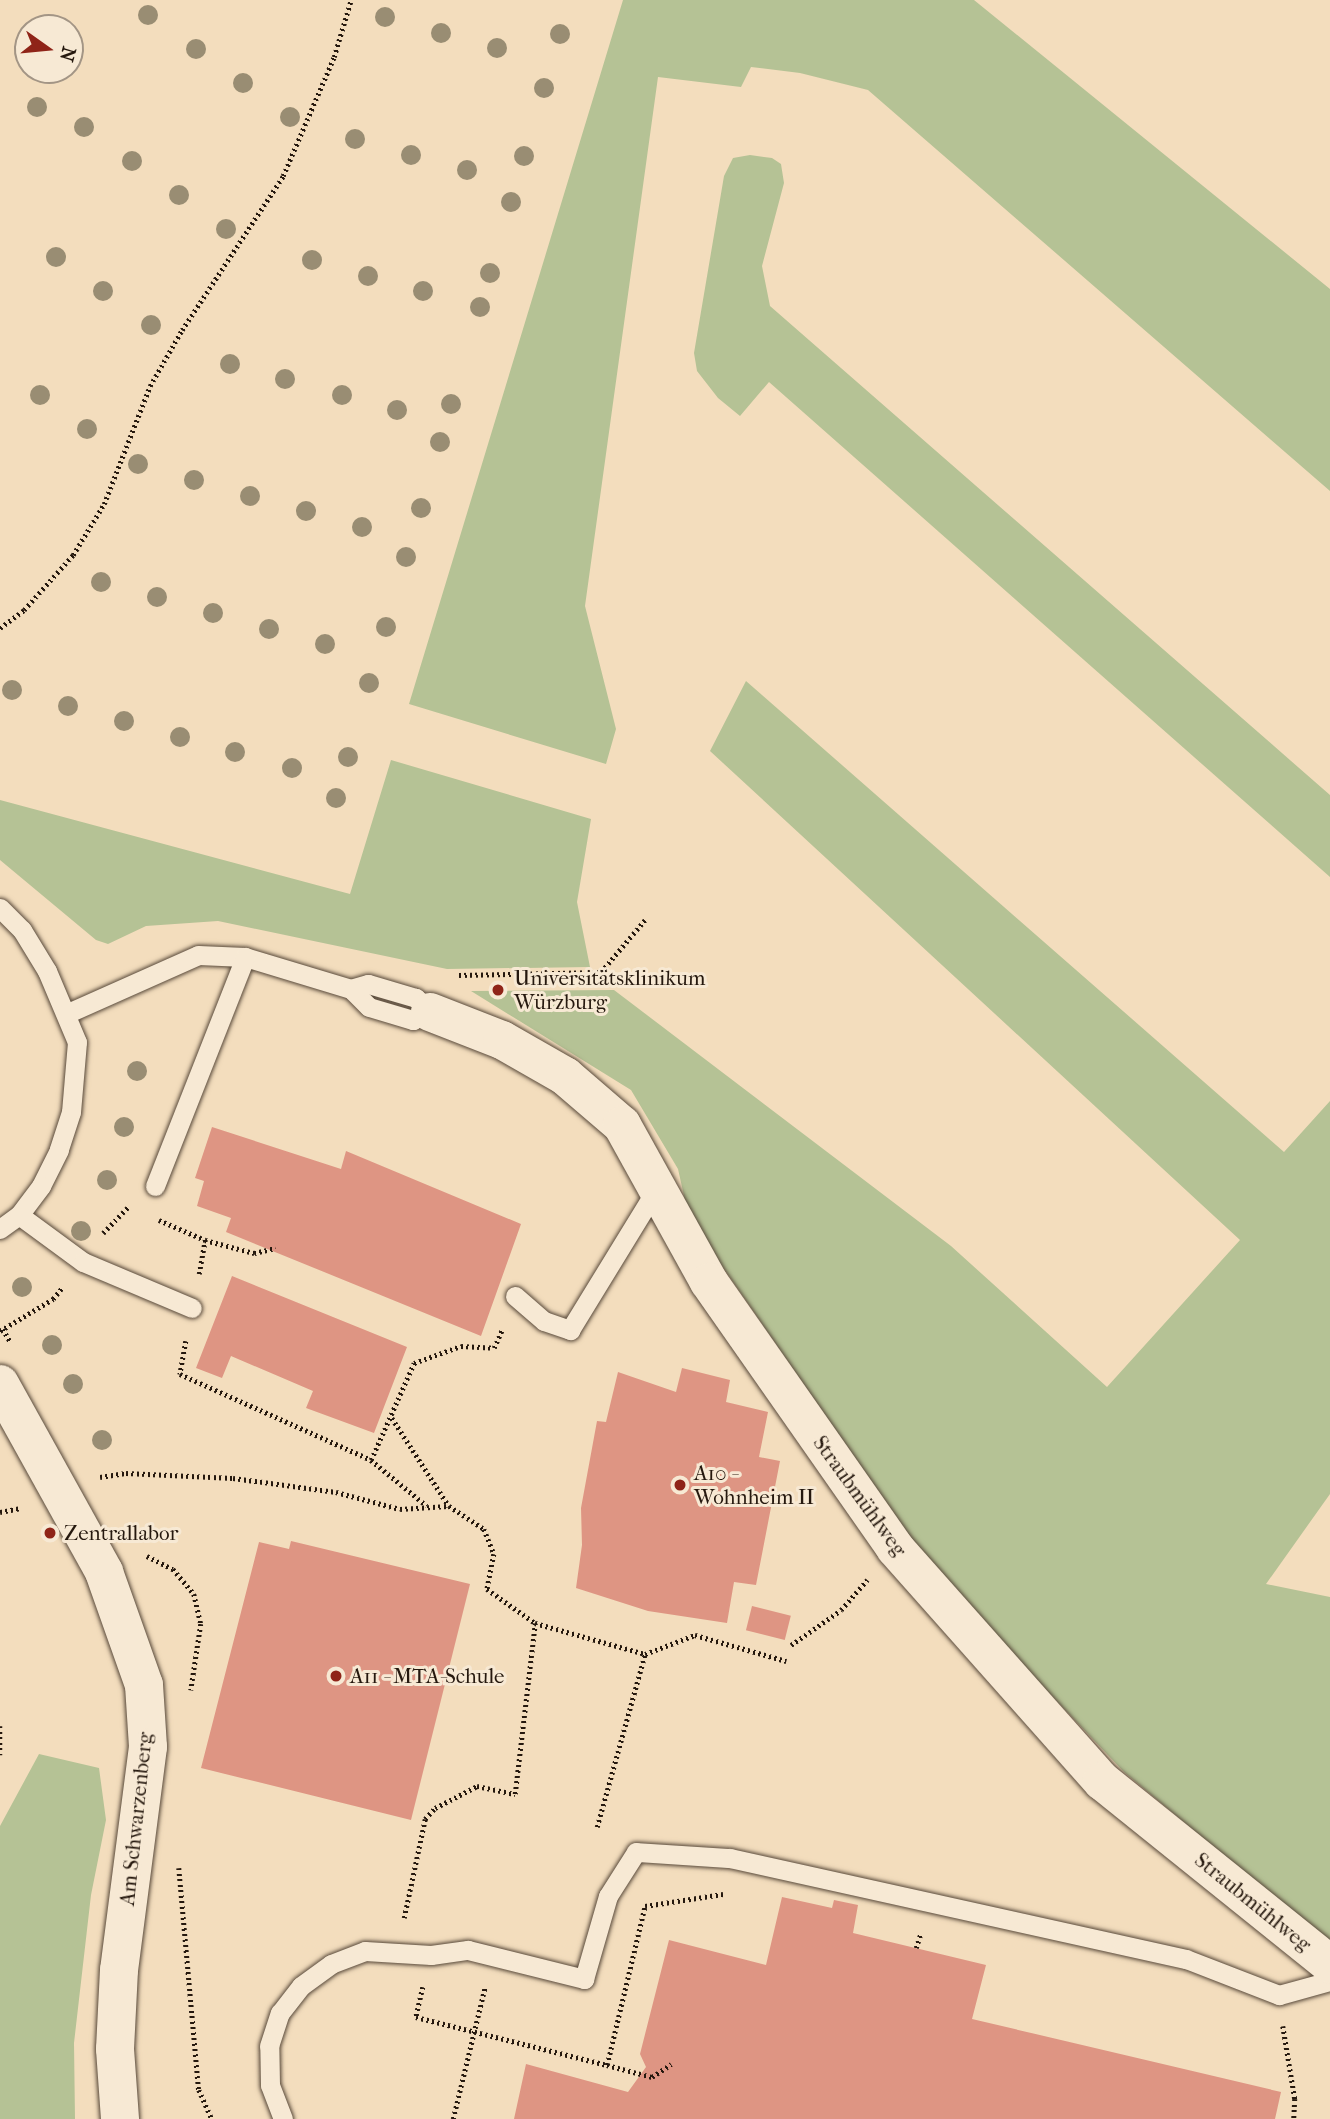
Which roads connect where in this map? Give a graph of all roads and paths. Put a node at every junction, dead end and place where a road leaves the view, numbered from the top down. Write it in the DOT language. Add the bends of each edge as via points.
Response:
graph roads {
  1 [pos="351,0"];
  2 [pos="0,628"];
  3 [pos="0,908"];
  4 [pos="645,920"];
  5 [pos="245,957"];
  6 [pos="445,975"];
  7 [pos="430,1012"];
  8 [pos="68,1013"];
  9 [pos="155,1186"];
  10 [pos="657,1188"];
  11 [pos="19,1215"];
  12 [pos="0,1229"];
  13 [pos="275,1248"];
  14 [pos="198,1279"];
  15 [pos="515,1296"];
  16 [pos="54,1298"];
  17 [pos="192,1308"];
  18 [pos="0,1331"];
  19 [pos="180,1374"];
  20 [pos="0,1384"];
  21 [pos="392,1417"];
  22 [pos="370,1460"];
  23 [pos="63,1497"];
  24 [pos="449,1506"];
  25 [pos="428,1507"];
  26 [pos="841,1610"];
  27 [pos="535,1623"];
  28 [pos="791,1645"];
  29 [pos="645,1654"];
  30 [pos="786,1661"];
  31 [pos="0,1726"];
  32 [pos="0,1755"];
  33 [pos="597,1827"];
  34 [pos="178,1863"];
  35 [pos="397,1954"];
  36 [pos="492,1956"];
  37 [pos="1330,1965"];
  38 [pos="1330,1981"];
  39 [pos="1279,1995"];
  40 [pos="671,2064"];
  41 [pos="607,2065"];
  42 [pos="120,2119"];
  43 [pos="212,2119"];
  44 [pos="283,2119"];
  45 [pos="453,2119"];
  46 [pos="1294,2119"];
  1 -- 2 [label="path" via="334,57 283,176 157,375 104,504 73,555 24,610"];
  3 -- 8 [label="lane" via="22,930"];
  4 -- 6 [label="path" via="601,972"];
  5 -- 7 [label="lane, Straubmühlweg" via="351,989 371,1008 413,1020"];
  5 -- 8 [label="lane, Straubmühlweg" via="198,955"];
  5 -- 9 [label="lane"];
  7 -- 10 [label="street, Straubmühlweg" via="502,1040 565,1076 622,1125"];
  8 -- 11 [label="lane" via="77,1042 71,1112 59,1150"];
  10 -- 15 [label="lane" via="570,1329 544,1321"];
  10 -- 37 [label="street, Straubmühlweg" via="709,1282 895,1548 1102,1781"];
  11 -- 12 [label="lane"];
  11 -- 17 [label="lane" via="83,1262"];
  13 -- 14 [label="path" via="254,1253 205,1240"];
  15 -- 21 [label="path" via="494,1348 461,1346 414,1363"];
  16 -- 18 [label="path"];
  19 -- 22 [label="path"];
  20 -- 23 [label="street, Am Schwarzenberg"];
  21 -- 22 [label="path"];
  21 -- 24 [label="path"];
  22 -- 25 [label="path"];
  23 -- 25 [label="path" via="85,1477 126,1473 233,1478 336,1492 400,1509"];
  23 -- 42 [label="street, Am Schwarzenberg" via="104,1572 144,1685 148,1747 115,2035"];
  24 -- 25 [label="path"];
  24 -- 27 [label="path" via="484,1529 494,1555 487,1589"];
  26 -- 28 [label="path"];
  27 -- 29 [label="path"];
  27 -- 35 [label="path" via="515,1794 477,1786 435,1808 425,1819"];
  29 -- 30 [label="path" via="695,1635"];
  29 -- 33 [label="path"];
  31 -- 32 [label="path"];
  34 -- 43 [label="path" via="199,2090"];
  35 -- 36 [label="lane" via="468,1950"];
  35 -- 44 [label="lane" via="365,1951 331,1964 301,1986 279,2013 269,2046 270,2085"];
  36 -- 39 [label="lane" via="584,1979 608,1896 636,1852 730,1858 1186,1959"];
  36 -- 45 [label="path"];
  38 -- 39 [label="lane"];
  39 -- 46 [label="path"];
  40 -- 41 [label="path" via="652,2077"];
}
